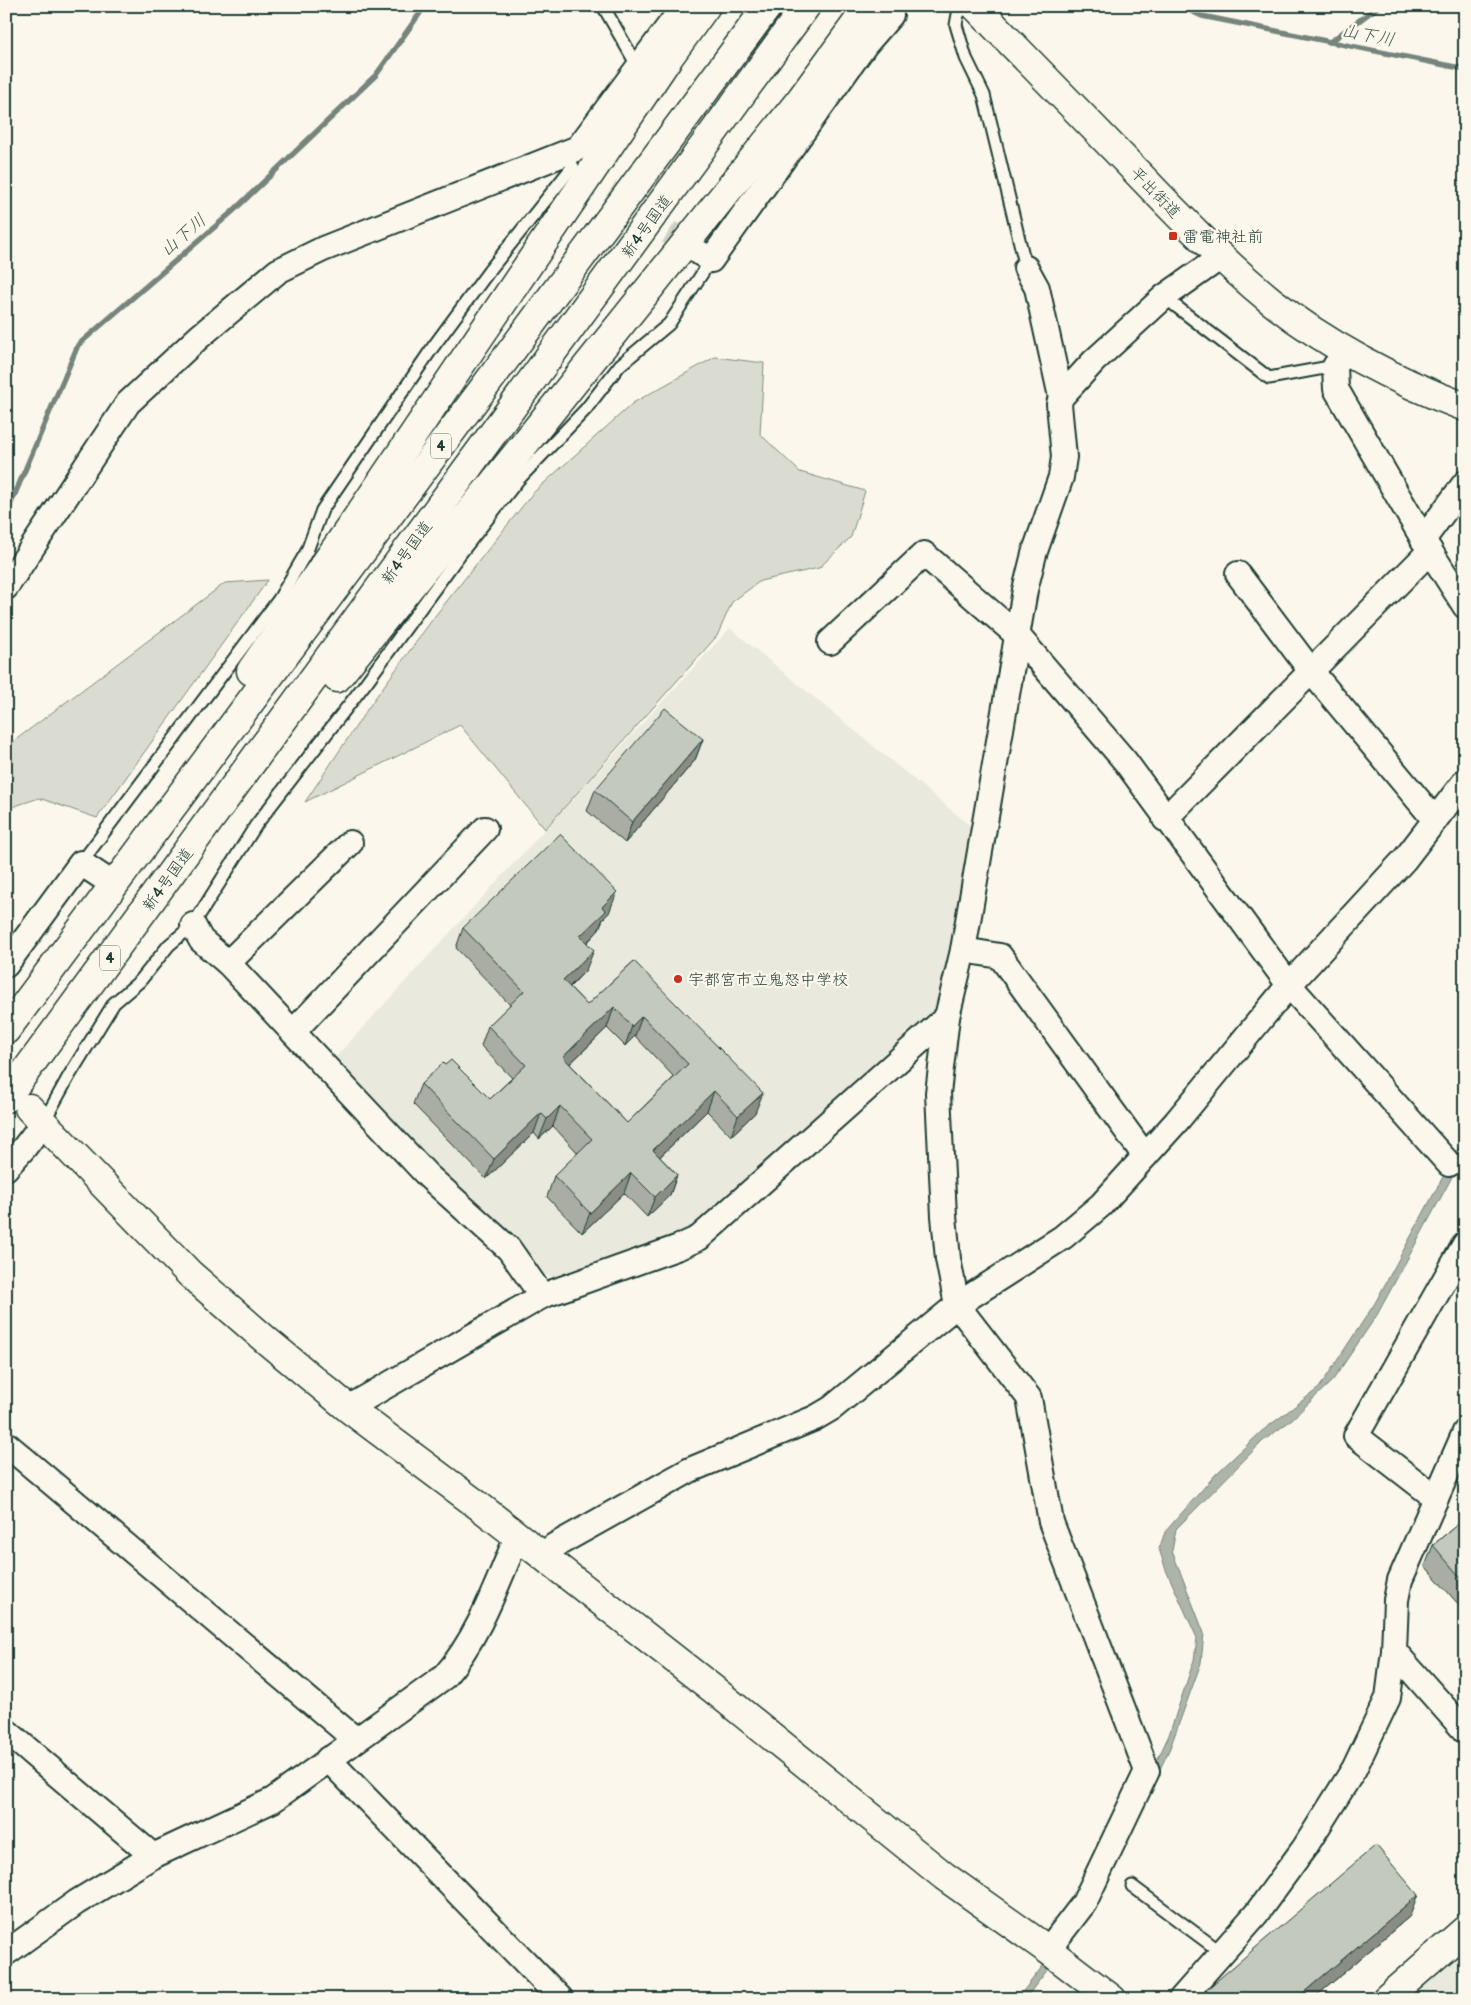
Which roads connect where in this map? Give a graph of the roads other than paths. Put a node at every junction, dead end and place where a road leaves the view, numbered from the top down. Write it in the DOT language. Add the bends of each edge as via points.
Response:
graph roads {
  1 [pos="603,6"];
  2 [pos="684,6"];
  3 [pos="706,6"];
  4 [pos="768,6"];
  5 [pos="806,6"];
  6 [pos="967,6"];
  7 [pos="975,6"];
  8 [pos="880,11"];
  9 [pos="638,67"];
  10 [pos="573,164"];
  11 [pos="706,257"];
  12 [pos="1221,257"];
  13 [pos="1026,268"];
  14 [pos="1164,297"];
  15 [pos="1340,358"];
  16 [pos="1061,398"];
  17 [pos="1465,407"];
  18 [pos="1465,482"];
  19 [pos="1426,546"];
  20 [pos="1238,574"];
  21 [pos="6,587"];
  22 [pos="1465,606"];
  23 [pos="1018,636"];
  24 [pos="830,642"];
  25 [pos="1311,671"];
  26 [pos="1465,781"];
  27 [pos="213,817"];
  28 [pos="1165,819"];
  29 [pos="1435,820"];
  30 [pos="485,829"];
  31 [pos="350,843"];
  32 [pos="80,863"];
  33 [pos="114,885"];
  34 [pos="193,925"];
  35 [pos="964,950"];
  36 [pos="228,963"];
  37 [pos="6,966"];
  38 [pos="1288,985"];
  39 [pos="947,1017"];
  40 [pos="6,1030"];
  41 [pos="293,1032"];
  42 [pos="26,1110"];
  43 [pos="1145,1156"];
  44 [pos="1448,1164"];
  45 [pos="6,1168"];
  46 [pos="1465,1244"];
  47 [pos="542,1296"];
  48 [pos="957,1305"];
  49 [pos="348,1408"];
  50 [pos="1465,1432"];
  51 [pos="6,1444"];
  52 [pos="1436,1498"];
  53 [pos="517,1537"];
  54 [pos="541,1556"];
  55 [pos="1394,1651"];
  56 [pos="1465,1730"];
  57 [pos="6,1731"];
  58 [pos="356,1740"];
  59 [pos="328,1759"];
  60 [pos="153,1856"];
  61 [pos="1132,1886"];
  62 [pos="1465,1930"];
  63 [pos="1048,1950"];
  64 [pos="6,1953"];
  65 [pos="1222,1953"];
  66 [pos="561,1999"];
  67 [pos="1112,1999"];
  68 [pos="1181,1999"];
  69 [pos="1386,1999"];
  1 -- 9 [label="lane"];
  2 -- 9 [label="street"];
  3 -- 33 [label="main road" via="143,826"];
  4 -- 33 [label="main road, 新4号国道 / 4"];
  5 -- 27 [label="main road, 新4号国道 / 4"];
  6 -- 13 [label="lane" via="958,14 956,25 966,58 984,95"];
  7 -- 12 [label="main road, 平出街道"];
  8 -- 11 [label="street" via="865,45"];
  8 -- 27 [label="main road" via="801,99 286,742"];
  9 -- 10 [label="street" via="578,148"];
  10 -- 21 [label="street" via="323,249 278,271 198,338 128,403"];
  10 -- 32 [label="lane" via="489,271 322,510 307,552 279,599"];
  11 -- 34 [label="lane" via="669,324 620,365 586,409 518,480 460,554 256,825"];
  12 -- 14 [label="street"];
  12 -- 15 [label="main road, 平出街道"];
  13 -- 16 [label="street" via="1037,288"];
  14 -- 15 [label="lane" via="1270,378"];
  14 -- 16 [label="street" via="1094,361"];
  15 -- 17 [label="main road, 平出街道"];
  15 -- 19 [label="street" via="1336,390"];
  16 -- 23 [label="street" via="1064,457 1061,477 1034,554"];
  18 -- 19 [label="street"];
  19 -- 22 [label="street"];
  19 -- 25 [label="street"];
  20 -- 25 [label="street"];
  23 -- 24 [label="street" via="924,554"];
  23 -- 28 [label="street" via="1125,762"];
  23 -- 35 [label="street"];
  25 -- 28 [label="street"];
  25 -- 29 [label="street"];
  26 -- 29 [label="street"];
  27 -- 42 [label="main road, 新4号国道 / 4"];
  28 -- 38 [label="street"];
  29 -- 38 [label="street" via="1405,859"];
  30 -- 41 [label="street"];
  31 -- 36 [label="street"];
  32 -- 33 [label="street"];
  32 -- 37 [label="street"];
  33 -- 40 [label="main road, 新4号国道 / 4"];
  34 -- 36 [label="street" via="201,940"];
  34 -- 42 [label="lane" via="169,945 140,981 114,1003 69,1076"];
  35 -- 39 [label="street"];
  35 -- 43 [label="street" via="1000,956"];
  36 -- 41 [label="street"];
  38 -- 43 [label="street"];
  38 -- 44 [label="street"];
  39 -- 47 [label="street" via="699,1238"];
  39 -- 48 [label="street" via="938,1093 947,1250"];
  41 -- 47 [label="street" via="428,1176 509,1249"];
  42 -- 45 [label="street" via="24,1148"];
  42 -- 49 [label="main road" via="190,1274"];
  43 -- 48 [label="street" via="1102,1205 1063,1237"];
  46 -- 52 [label="street" via="1356,1436"];
  47 -- 49 [label="street"];
  48 -- 54 [label="street" via="832,1408 690,1470"];
  48 -- 63 [label="street" via="1029,1398 1051,1522 1147,1771 1084,1903"];
  49 -- 53 [label="main road"];
  50 -- 52 [label="street"];
  51 -- 58 [label="street"];
  52 -- 55 [label="street" via="1400,1580"];
  53 -- 54 [label="main road"];
  53 -- 58 [label="street" via="474,1636 458,1661 444,1677"];
  54 -- 63 [label="main road" via="721,1695 944,1876"];
  55 -- 56 [label="street"];
  55 -- 65 [label="street" via="1388,1698 1354,1769 1256,1914"];
  57 -- 60 [label="street"];
  58 -- 59 [label="street"];
  59 -- 60 [label="street" via="274,1800"];
  59 -- 66 [label="street"];
  60 -- 64 [label="street" via="77,1902"];
  61 -- 65 [label="lane"];
  62 -- 69 [label="main road"];
  63 -- 67 [label="main road"];
  65 -- 68 [label="street"];
}
